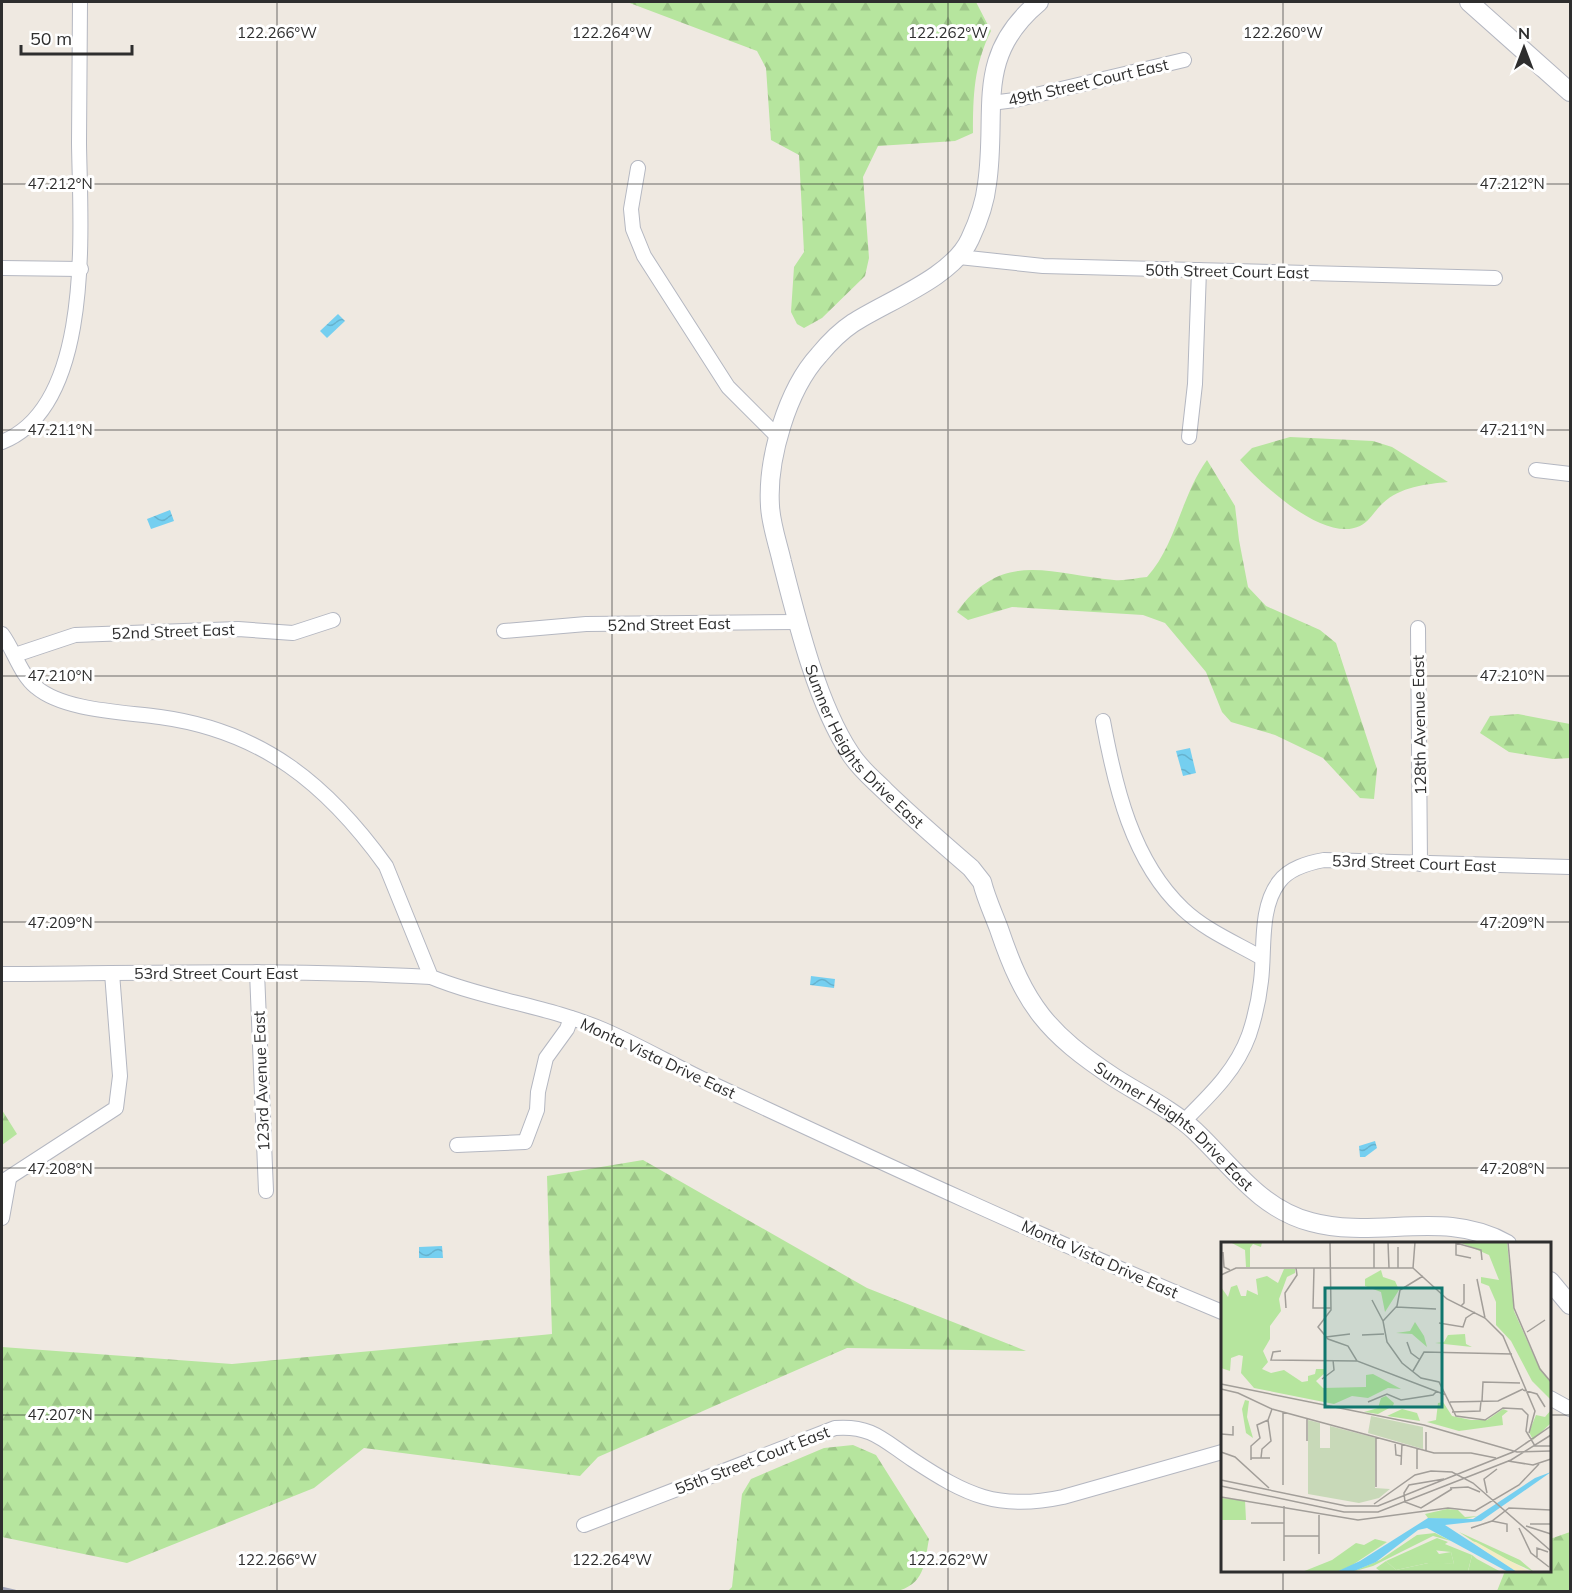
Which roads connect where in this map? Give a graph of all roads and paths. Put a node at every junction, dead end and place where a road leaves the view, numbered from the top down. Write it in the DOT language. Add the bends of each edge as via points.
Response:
graph roads {
  1 [pos="80,2"];
  2 [pos="1039,2"];
  3 [pos="1469,2"];
  4 [pos="1184,60"];
  5 [pos="1570,92"];
  6 [pos="991,103"];
  7 [pos="638,168"];
  8 [pos="958,257"];
  9 [pos="2,268"];
  10 [pos="81,269"];
  11 [pos="1199,270"];
  12 [pos="1495,278"];
  13 [pos="1189,437"];
  14 [pos="778,438"];
  15 [pos="2,442"];
  16 [pos="1536,470"];
  17 [pos="1570,474"];
  18 [pos="333,620"];
  19 [pos="798,622"];
  20 [pos="1418,628"];
  21 [pos="504,631"];
  22 [pos="2,634"];
  23 [pos="15,655"];
  24 [pos="1103,721"];
  25 [pos="1420,864"];
  26 [pos="1570,867"];
  27 [pos="1262,958"];
  28 [pos="257,972"];
  29 [pos="112,973"];
  30 [pos="2,974"];
  31 [pos="431,977"];
  32 [pos="571,1018"];
  33 [pos="1183,1122"];
  34 [pos="457,1145"];
  35 [pos="5,1180"];
  36 [pos="266,1191"];
  37 [pos="2,1218"];
  38 [pos="1502,1242"];
  39 [pos="1551,1282"];
  40 [pos="1570,1305"];
  41 [pos="1221,1312"];
  42 [pos="1551,1398"];
  43 [pos="1570,1408"];
  44 [pos="1221,1452"];
  45 [pos="584,1525"];
  1 -- 10 [label="street"];
  2 -- 6 [label="street, Sumner Heights Drive East" via="1015,24 1003,45 992,75"];
  3 -- 5 [label="street"];
  4 -- 6 [label="street, 49th Street Court East"];
  6 -- 8 [label="street, Sumner Heights Drive East" via="987,184 981,212"];
  7 -- 14 [label="street" via="631,209 633,229 644,256 728,387"];
  8 -- 11 [label="street, 50th Street Court East" via="1043,266"];
  8 -- 14 [label="street, Sumner Heights Drive East" via="909,293 852,324 818,356 792,398"];
  9 -- 10 [label="street"];
  10 -- 15 [label="street" via="74,320 60,371 46,402 33,421"];
  11 -- 12 [label="street, 50th Street Court East"];
  11 -- 13 [label="street"];
  14 -- 19 [label="street, Sumner Heights Drive East" via="770,506"];
  16 -- 17 [label="street"];
  18 -- 23 [label="street, 52nd Street East" via="293,633 238,629 75,635"];
  19 -- 21 [label="street, 52nd Street East" via="586,624"];
  19 -- 33 [label="street, Sumner Heights Drive East" via="836,730 850,754 892,799 982,882 1012,969 1029,1002 1066,1042"];
  20 -- 25 [label="street, 128th Avenue East"];
  22 -- 23 [label="street"];
  23 -- 31 [label="street" via="37,688 56,697 116,712 222,730 262,748 306,777 386,866"];
  24 -- 27 [label="street" via="1118,795 1143,854 1155,872 1183,909"];
  25 -- 26 [label="street, 53rd Street Court East"];
  25 -- 27 [label="street, 53rd Street Court East" via="1324,860 1291,872 1278,883 1270,903"];
  27 -- 33 [label="street, 53rd Street Court East" via="1262,979 1248,1037 1222,1083"];
  28 -- 29 [label="street, 53rd Street Court East"];
  28 -- 31 [label="street, 53rd Street Court East"];
  28 -- 36 [label="street, 123rd Avenue East"];
  29 -- 30 [label="street, 53rd Street Court East"];
  29 -- 35 [label="street" via="120,1076 116,1108"];
  31 -- 32 [label="street, Monta Vista Drive East" via="465,991"];
  32 -- 34 [label="street" via="546,1058 537,1092 537,1110 525,1142"];
  32 -- 41 [label="street, Monta Vista Drive East" via="632,1042 711,1083"];
  33 -- 38 [label="street, Sumner Heights Drive East" via="1260,1196 1291,1215 1346,1227 1447,1225 1471,1229"];
  35 -- 37 [label="street"];
  39 -- 40 [label="street"];
  42 -- 43 [label="street"];
  44 -- 45 [label="street, 55th Street Court East" via="1042,1502 1007,1503 970,1494 864,1429 835,1428"];
}
